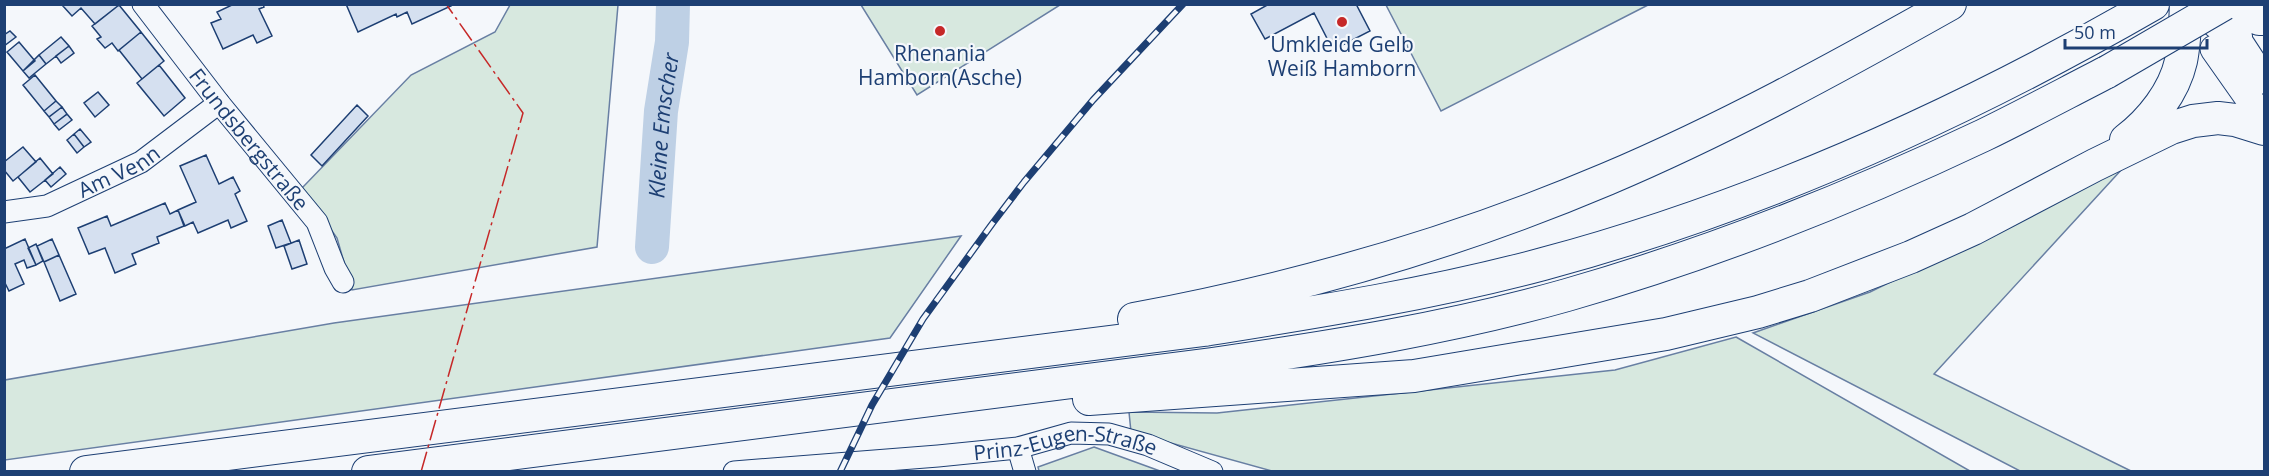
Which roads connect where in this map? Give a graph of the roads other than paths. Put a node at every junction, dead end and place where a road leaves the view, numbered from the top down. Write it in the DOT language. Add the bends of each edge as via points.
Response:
graph roads {
  1 [pos="142,4"];
  2 [pos="1950,4"];
  3 [pos="2153,4"];
  4 [pos="2205,6"];
  5 [pos="2265,19"];
  6 [pos="2225,43"];
  7 [pos="2265,80"];
  8 [pos="219,103"];
  9 [pos="2265,120"];
  10 [pos="2265,129"];
  11 [pos="2094,165"];
  12 [pos="4,212"];
  13 [pos="343,282"];
  14 [pos="964,359"];
  15 [pos="944,399"];
  16 [pos="1018,448"];
  17 [pos="870,466"];
  18 [pos="86,471"];
  19 [pos="368,471"];
  20 [pos="734,471"];
  21 [pos="1025,471"];
  22 [pos="1212,471"];
  1 -- 8 [label="street, Frundsbergstraße"];
  2 -- 14 [label="highway" via="1790,92 1692,140 1519,213 1419,249 1196,307"];
  3 -- 14 [label="highway" via="1967,103 1843,159 1745,198 1602,247 1501,275 1324,311"];
  4 -- 5 [label="highway"];
  4 -- 6 [label="highway"];
  4 -- 11 [label="highway" via="2170,90 2156,112"];
  4 -- 15 [label="highway, bridge" via="2107,72 1984,135 1756,233 1656,268 1565,296 1331,347"];
  6 -- 7 [label="main road"];
  6 -- 9 [label="main road"];
  8 -- 12 [label="street, Am Venn" via="141,162 47,206"];
  8 -- 13 [label="street, Frundsbergstraße" via="316,222"];
  10 -- 11 [label="highway" via="2218,118 2193,121"];
  11 -- 15 [label="highway" via="1911,258 1758,312 1657,336 1403,377 1110,399"];
  14 -- 18 [label="highway"];
  15 -- 19 [label="highway"];
  16 -- 17 [label="street, Prinz-Eugen-Straße"];
  16 -- 21 [label="street"];
  16 -- 22 [label="street, Prinz-Eugen-Straße" via="1071,433 1109,434"];
  17 -- 20 [label="street, Prinz-Eugen-Straße"];
}
